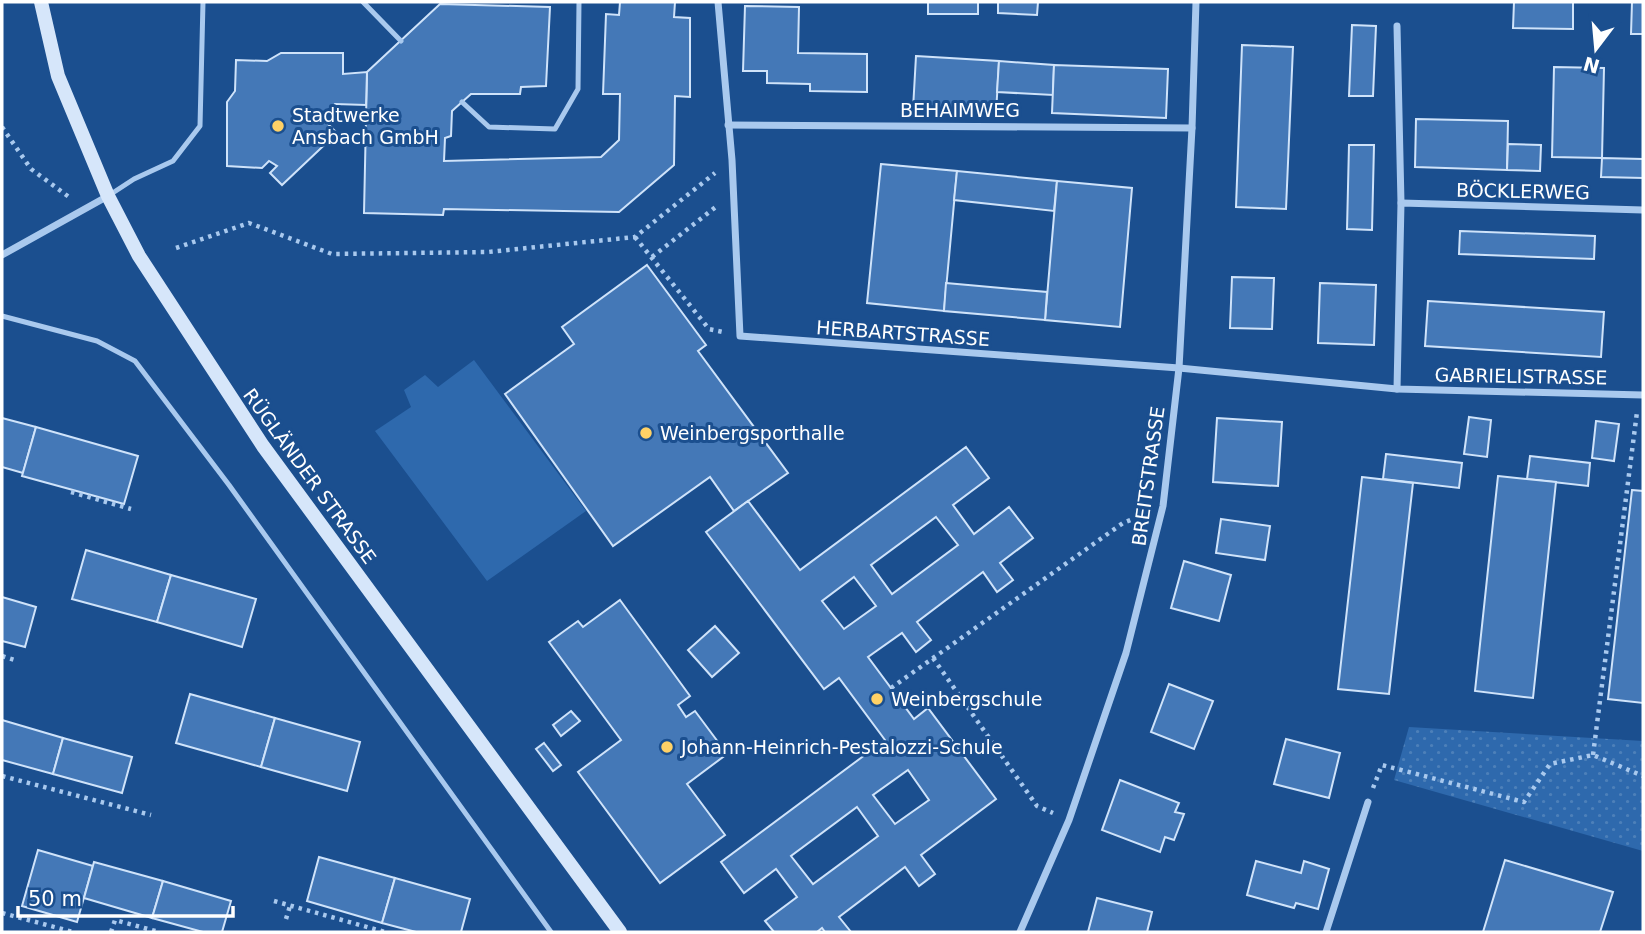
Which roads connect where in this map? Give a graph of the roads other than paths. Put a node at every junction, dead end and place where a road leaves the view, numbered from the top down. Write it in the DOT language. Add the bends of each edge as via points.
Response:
graph roads {
  1 [pos="41,2"];
  2 [pos="203,2"];
  3 [pos="363,2"];
  4 [pos="579,2"];
  5 [pos="718,2"];
  6 [pos="1196,2"];
  7 [pos="1396,26"];
  8 [pos="401,41"];
  9 [pos="462,103"];
  10 [pos="728,125"];
  11 [pos="1192,128"];
  12 [pos="108,196"];
  13 [pos="1401,203"];
  14 [pos="1643,209"];
  15 [pos="2,255"];
  16 [pos="2,316"];
  17 [pos="1179,368"];
  18 [pos="1397,389"];
  19 [pos="1641,395"];
  20 [pos="1368,802"];
  21 [pos="551,932"];
  22 [pos="620,932"];
  23 [pos="1020,932"];
  24 [pos="1326,932"];
  1 -- 12 [label="main road, RÜGLÄNDER STRASSE" via="58,76"];
  2 -- 12 [label="lane" via="200,126 173,161"];
  3 -- 8 [label="lane"];
  4 -- 9 [label="lane" via="578,89 555,129 488,127"];
  5 -- 10 [label="street"];
  6 -- 11 [label="street, BREITSTRASSE"];
  7 -- 13 [label="street"];
  10 -- 11 [label="street, BEHAIMWEG"];
  10 -- 17 [label="street, HERBARTSTRASSE" via="740,336"];
  11 -- 17 [label="street, BREITSTRASSE"];
  12 -- 15 [label="street"];
  12 -- 22 [label="main road, RÜGLÄNDER STRASSE" via="139,256 263,446"];
  13 -- 14 [label="street, BÖCKLERWEG"];
  13 -- 18 [label="street"];
  16 -- 21 [label="lane" via="97,341 135,361"];
  17 -- 18 [label="street, HERBARTSTRASSE"];
  17 -- 23 [label="street, BREITSTRASSE" via="1163,506 1126,653 1069,820"];
  18 -- 19 [label="street, GABRIELISTRASSE"];
  20 -- 24 [label="street"];
}
